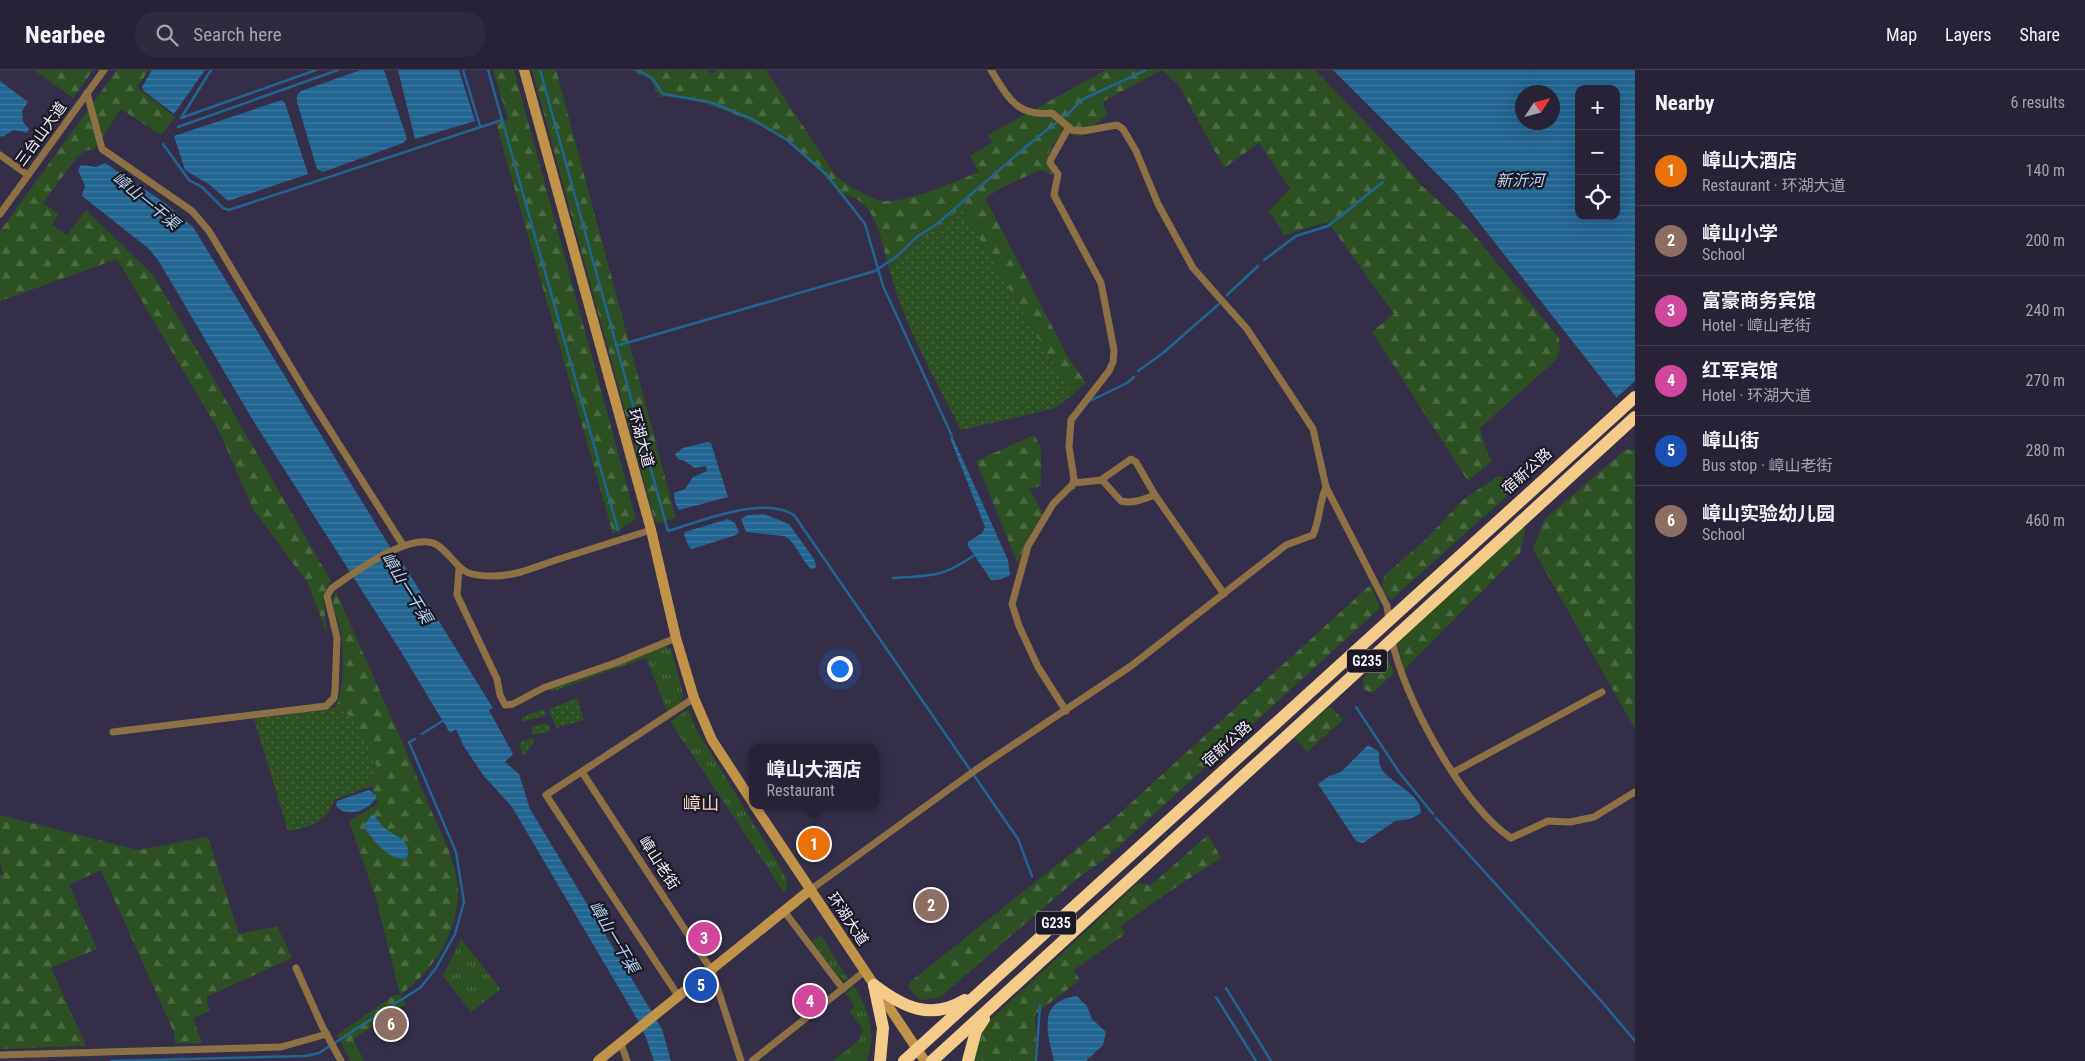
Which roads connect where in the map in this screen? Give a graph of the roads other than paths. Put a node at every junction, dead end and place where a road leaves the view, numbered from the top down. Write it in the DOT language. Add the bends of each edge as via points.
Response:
graph roads {
  1 [pos="104,70"];
  2 [pos="524,70"];
  3 [pos="991,70"];
  4 [pos="87,93"];
  5 [pos="1069,127"];
  6 [pos="0,155"];
  7 [pos="28,175"];
  8 [pos="0,214"];
  9 [pos="1635,397"];
  10 [pos="1635,417"];
  11 [pos="1101,480"];
  12 [pos="1072,486"];
  13 [pos="1326,487"];
  14 [pos="1155,495"];
  15 [pos="651,530"];
  16 [pos="400,546"];
  17 [pos="459,569"];
  18 [pos="1224,594"];
  19 [pos="1389,619"];
  20 [pos="676,638"];
  21 [pos="1392,638"];
  22 [pos="1602,692"];
  23 [pos="694,698"];
  24 [pos="1066,711"];
  25 [pos="112,732"];
  26 [pos="582,772"];
  27 [pos="1454,772"];
  28 [pos="1207,784"];
  29 [pos="1635,792"];
  30 [pos="749,796"];
  31 [pos="1220,798"];
  32 [pos="757,809"];
  33 [pos="810,890"];
  34 [pos="784,911"];
  35 [pos="296,968"];
  36 [pos="712,970"];
  37 [pos="865,971"];
  38 [pos="874,985"];
  39 [pos="843,988"];
  40 [pos="984,988"];
  41 [pos="676,999"];
  42 [pos="995,1003"];
  43 [pos="327,1034"];
  44 [pos="625,1040"];
  45 [pos="0,1055"];
  46 [pos="917,1055"];
  47 [pos="341,1061"];
  48 [pos="598,1061"];
  49 [pos="628,1061"];
  50 [pos="741,1061"];
  51 [pos="752,1061"];
  52 [pos="880,1061"];
  53 [pos="904,1061"];
  54 [pos="925,1061"];
  55 [pos="932,1061"];
  56 [pos="968,1061"];
  1 -- 4 [label="street, 三台山大道"];
  2 -- 15 [label="main road, 环湖大道"];
  3 -- 5 [label="street" via="1016,107 1042,114 1052,113"];
  4 -- 7 [label="street, 三台山大道"];
  4 -- 16 [label="street" via="102,149 192,212 209,231"];
  5 -- 12 [label="street" via="1051,158 1050,163 1058,174 1054,196 1101,283 1114,350 1109,371 1071,420 1068,434 1074,479"];
  5 -- 13 [label="street" via="1083,131 1117,125 1123,129 1193,268 1247,329 1313,429"];
  6 -- 7 [label="street"];
  7 -- 8 [label="street, 三台山大道"];
  9 -- 19 [label="highway, 宿新公路 / G235"];
  10 -- 21 [label="highway, G235"];
  11 -- 12 [label="street" via="1093,479"];
  11 -- 14 [label="street" via="1121,501 1134,502"];
  11 -- 14 [label="street" via="1132,459"];
  12 -- 24 [label="street" via="1053,504 1031,540 1012,604 1038,667"];
  13 -- 18 [label="street" via="1313,535 1286,546"];
  13 -- 19 [label="street" via="1387,606"];
  14 -- 18 [label="street"];
  15 -- 17 [label="street" via="510,574 494,576"];
  15 -- 20 [label="main road, 环湖大道"];
  16 -- 17 [label="street" via="432,542"];
  16 -- 25 [label="street" via="332,588 327,596 337,638 334,698 326,706"];
  17 -- 20 [label="street" via="457,595 497,679 505,705"];
  18 -- 24 [label="street" via="1131,666"];
  19 -- 28 [label="highway, 宿新公路 / G235"];
  20 -- 23 [label="main road, 环湖大道"];
  21 -- 27 [label="street" via="1403,679 1424,724"];
  21 -- 31 [label="highway, G235"];
  22 -- 27 [label="street"];
  23 -- 26 [label="street"];
  23 -- 30 [label="main road, 环湖大道" via="712,740"];
  24 -- 33 [label="street" via="966,776"];
  26 -- 36 [label="street, 嶂山老街"];
  26 -- 41 [label="street" via="546,795"];
  27 -- 29 [label="street" via="1499,830 1511,838 1548,821 1570,822 1594,817"];
  28 -- 31 [label="highway, 宿新公路"];
  28 -- 40 [label="highway, G235"];
  31 -- 42 [label="highway, G235"];
  32 -- 33 [label="main road, 环湖大道"];
  33 -- 34 [label="main road"];
  33 -- 37 [label="main road, 环湖大道"];
  34 -- 36 [label="main road"];
  34 -- 39 [label="street"];
  35 -- 43 [label="street"];
  36 -- 41 [label="main road"];
  36 -- 50 [label="street, 嶂山老街"];
  37 -- 38 [label="main road, 环湖大道"];
  37 -- 39 [label="street"];
  38 -- 40 [label="highway" via="903,1004 928,1011 955,1006"];
  38 -- 46 [label="main road, 环湖大道"];
  38 -- 52 [label="highway" via="883,1028"];
  39 -- 51 [label="street"];
  40 -- 46 [label="highway, G235"];
  41 -- 44 [label="main road"];
  42 -- 55 [label="highway, G235"];
  42 -- 56 [label="highway" via="976,1031"];
  43 -- 45 [label="street" via="281,1047"];
  43 -- 47 [label="street"];
  44 -- 48 [label="main road"];
  44 -- 49 [label="street"];
  46 -- 53 [label="highway, G235"];
  46 -- 54 [label="main road, 环湖大道"];
}
